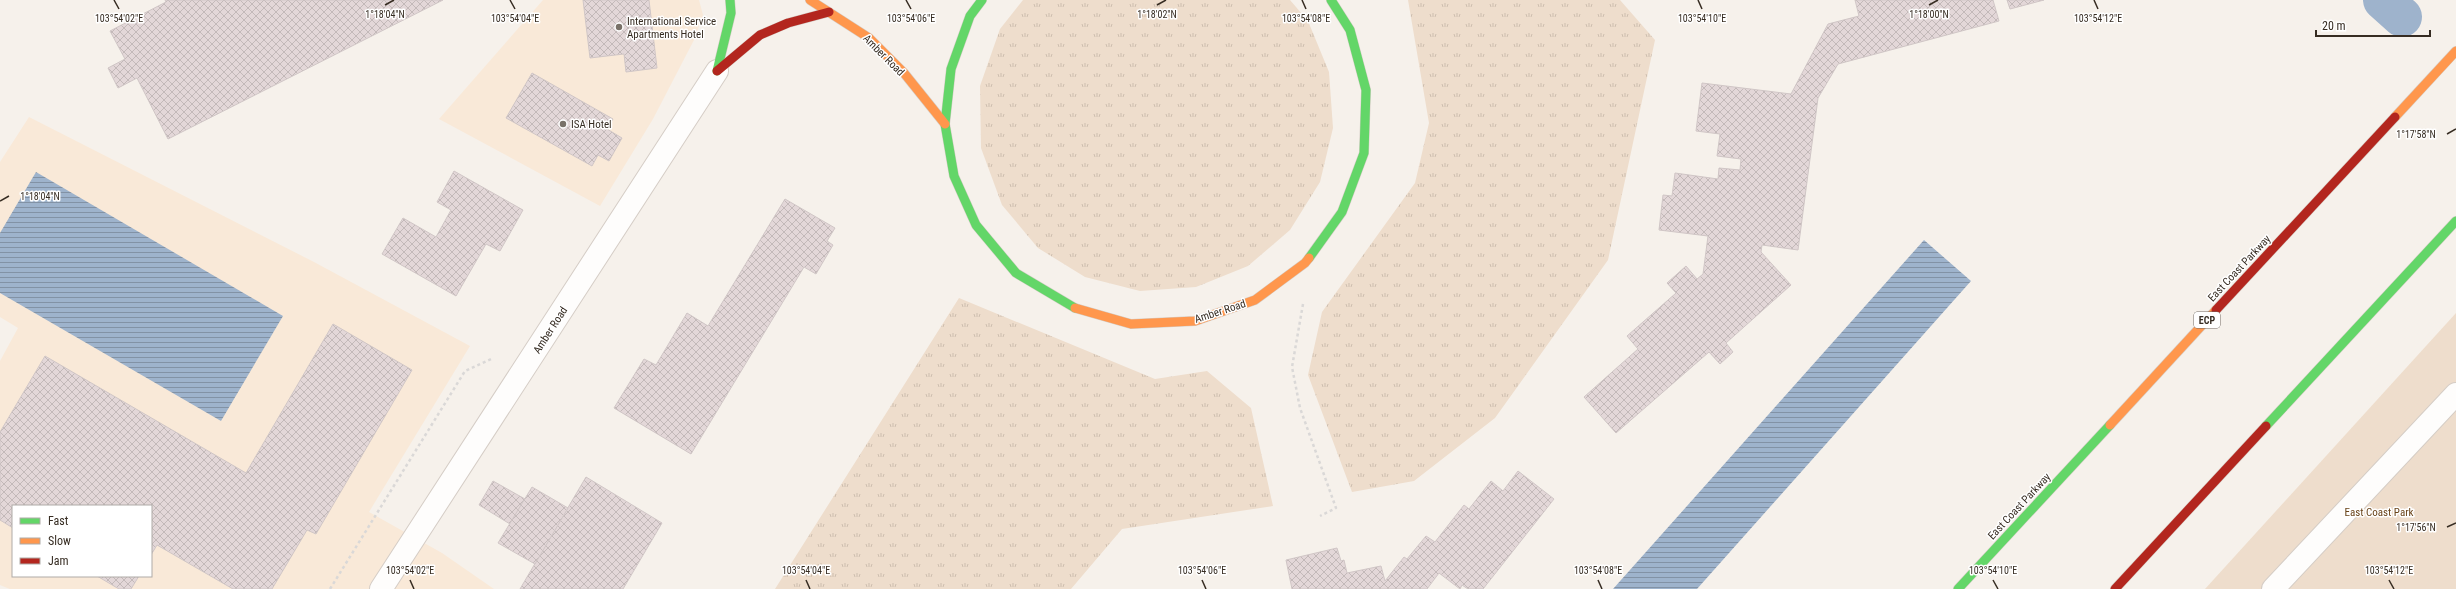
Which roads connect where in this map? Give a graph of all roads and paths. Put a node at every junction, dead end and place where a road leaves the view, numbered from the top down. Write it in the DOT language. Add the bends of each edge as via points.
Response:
graph roads {
  1 [pos="730,0"];
  2 [pos="810,0"];
  3 [pos="982,0"];
  4 [pos="1330,0"];
  5 [pos="1340,0"];
  6 [pos="829,12"];
  7 [pos="1350,30"];
  8 [pos="2456,51"];
  9 [pos="717,71"];
  10 [pos="945,124"];
  11 [pos="2456,221"];
  12 [pos="1304,302"];
  13 [pos="2456,394"];
  14 [pos="1320,516"];
  15 [pos="381,589"];
  16 [pos="1958,589"];
  17 [pos="2115,589"];
  18 [pos="2273,589"];
  1 -- 9 [label="main road" via="731,13"];
  2 -- 6 [label="main road, Amber Road"];
  3 -- 10 [label="main road, Amber Road" via="970,16 950,69"];
  4 -- 7 [label="main road, Amber Road"];
  5 -- 7 [label="main road"];
  6 -- 9 [label="main road" via="788,23 760,36"];
  6 -- 10 [label="main road, Amber Road" via="848,22 876,45 925,97"];
  7 -- 10 [label="main road, Amber Road" via="1366,90 1364,153 1342,212 1305,263 1254,300 1194,321 1131,324 1070,307 1016,273 976,225 954,176"];
  8 -- 16 [label="main road, East Coast Parkway / ECP"];
  9 -- 15 [label="street, Amber Road"];
  11 -- 17 [label="main road"];
  12 -- 14 [label="path" via="1292,367 1300,408 1336,508"];
  13 -- 18 [label="street"];
}
